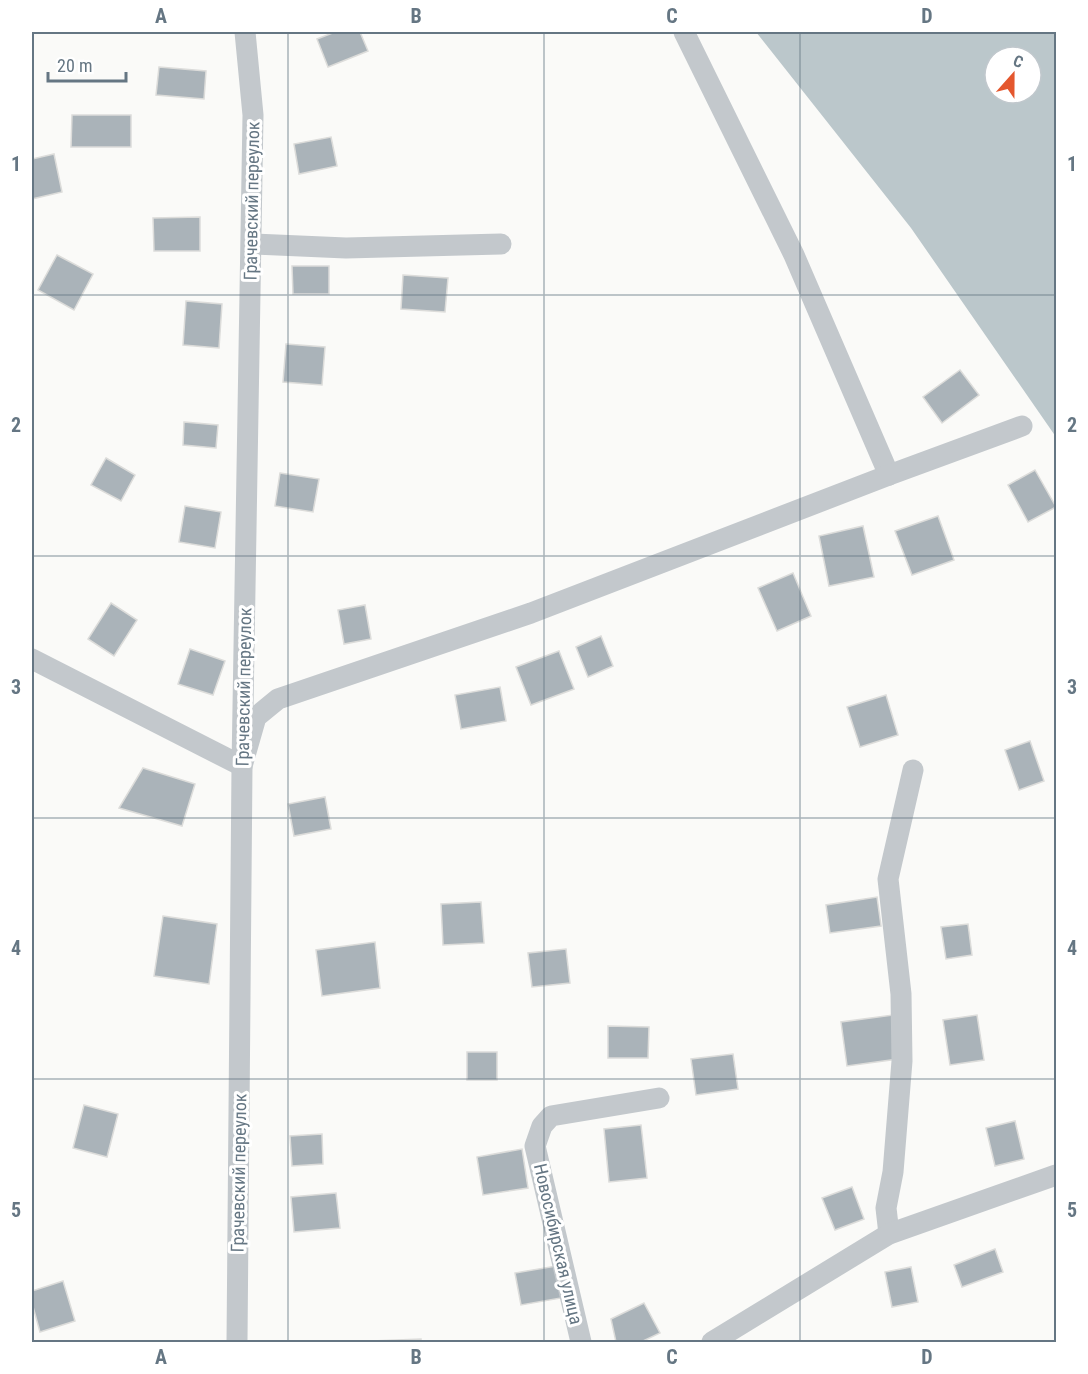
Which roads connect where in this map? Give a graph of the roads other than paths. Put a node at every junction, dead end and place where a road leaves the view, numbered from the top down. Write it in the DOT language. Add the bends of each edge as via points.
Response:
graph roads {
  1 [pos="245,32"];
  2 [pos="684,32"];
  3 [pos="252,244"];
  4 [pos="501,244"];
  5 [pos="1022,426"];
  6 [pos="889,475"];
  7 [pos="32,659"];
  8 [pos="243,766"];
  9 [pos="912,770"];
  10 [pos="660,1098"];
  11 [pos="1056,1175"];
  12 [pos="889,1234"];
  13 [pos="237,1342"];
  14 [pos="581,1342"];
  15 [pos="712,1342"];
  1 -- 3 [label="street, Грачевский переулок" via="253,115"];
  2 -- 6 [label="street" via="794,255"];
  3 -- 4 [label="street" via="346,248"];
  3 -- 8 [label="street, Грачевский переулок"];
  5 -- 6 [label="street"];
  6 -- 8 [label="street" via="531,613 278,699 256,717"];
  7 -- 8 [label="street"];
  8 -- 13 [label="street, Грачевский переулок"];
  9 -- 12 [label="street" via="888,879 902,1017 893,1172 886,1208"];
  10 -- 14 [label="street, Новосибирская улица" via="551,1116 542,1126 535,1146"];
  11 -- 12 [label="street"];
  12 -- 15 [label="street"];
}
